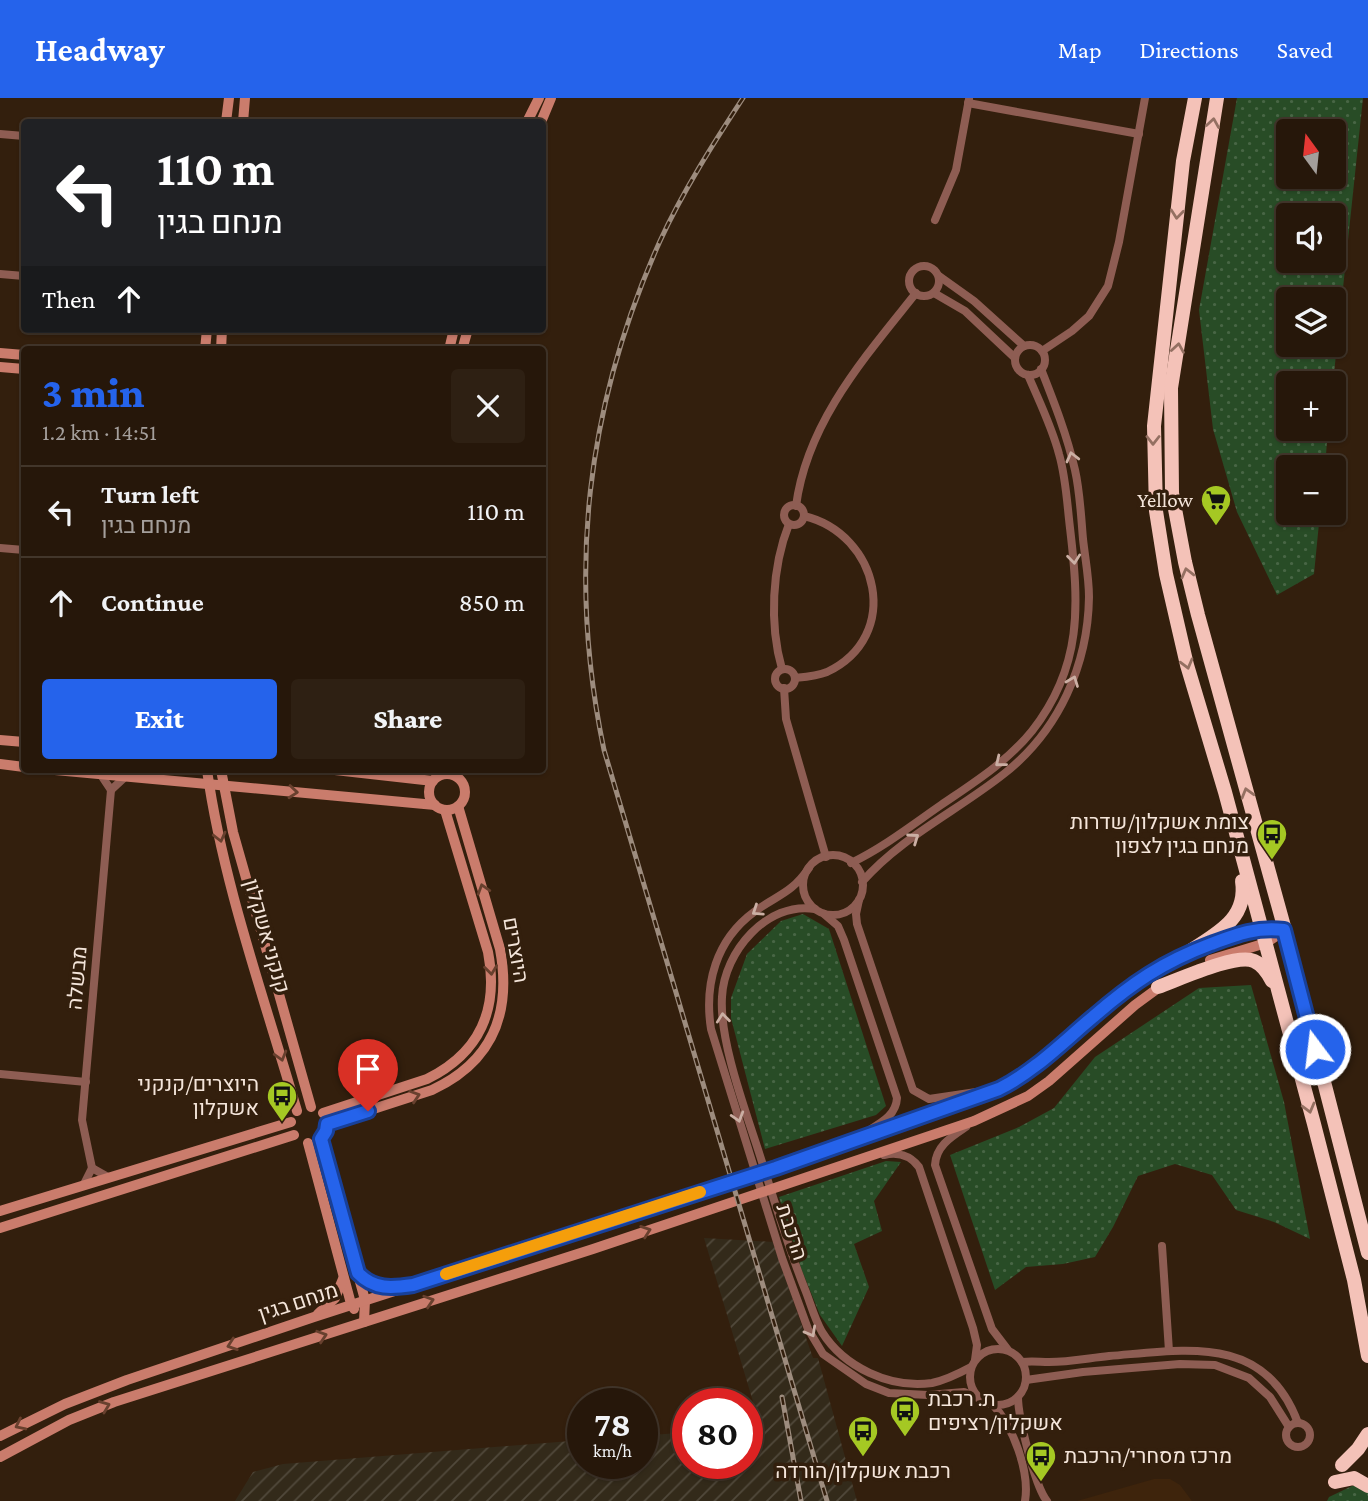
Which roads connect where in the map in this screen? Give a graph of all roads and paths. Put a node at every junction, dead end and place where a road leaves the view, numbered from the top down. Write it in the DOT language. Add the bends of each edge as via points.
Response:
graph roads {
  1 [pos="229,98"];
  2 [pos="244,98"];
  3 [pos="539,98"];
  4 [pos="551,98"];
  5 [pos="1145,98"];
  6 [pos="1195,98"];
  7 [pos="1217,98"];
  8 [pos="969,101"];
  9 [pos="226,119"];
  10 [pos="243,119"];
  11 [pos="528,119"];
  12 [pos="542,119"];
  13 [pos="0,134"];
  14 [pos="1139,134"];
  15 [pos="21,136"];
  16 [pos="935,220"];
  17 [pos="0,274"];
  18 [pos="21,276"];
  19 [pos="939,276"];
  20 [pos="916,293"];
  21 [pos="934,293"];
  22 [pos="1024,346"];
  23 [pos="1042,351"];
  24 [pos="0,353"];
  25 [pos="21,355"];
  26 [pos="1015,358"];
  27 [pos="0,366"];
  28 [pos="21,369"];
  29 [pos="1041,369"];
  30 [pos="1028,375"];
  31 [pos="796,506"];
  32 [pos="804,516"];
  33 [pos="789,524"];
  34 [pos="0,548"];
  35 [pos="21,550"];
  36 [pos="782,669"];
  37 [pos="795,678"];
  38 [pos="784,688"];
  39 [pos="0,740"];
  40 [pos="21,742"];
  41 [pos="0,764"];
  42 [pos="21,767"];
  43 [pos="83,773"];
  44 [pos="207,773"];
  45 [pos="221,773"];
  46 [pos="386,773"];
  47 [pos="451,773"];
  48 [pos="101,775"];
  49 [pos="436,776"];
  50 [pos="125,777"];
  51 [pos="182,781"];
  52 [pos="208,783"];
  53 [pos="223,786"];
  54 [pos="250,788"];
  55 [pos="111,790"];
  56 [pos="211,804"];
  57 [pos="227,804"];
  58 [pos="458,806"];
  59 [pos="440,808"];
  60 [pos="1236,831"];
  61 [pos="826,857"];
  62 [pos="851,863"];
  63 [pos="809,868"];
  64 [pos="862,882"];
  65 [pos="859,900"];
  66 [pos="815,909"];
  67 [pos="824,914"];
  68 [pos="1262,928"];
  69 [pos="1284,930"];
  70 [pos="1266,943"];
  71 [pos="1187,953"];
  72 [pos="1158,987"];
  73 [pos="1279,995"];
  74 [pos="0,1074"];
  75 [pos="86,1082"];
  76 [pos="999,1089"];
  77 [pos="311,1107"];
  78 [pos="298,1111"];
  79 [pos="323,1113"];
  80 [pos="974,1121"];
  81 [pos="291,1122"];
  82 [pos="327,1124"];
  83 [pos="294,1135"];
  84 [pos="321,1139"];
  85 [pos="852,1141"];
  86 [pos="309,1143"];
  87 [pos="853,1161"];
  88 [pos="92,1168"];
  89 [pos="108,1177"];
  90 [pos="84,1184"];
  91 [pos="0,1211"];
  92 [pos="0,1228"];
  93 [pos="1162,1246"];
  94 [pos="1368,1253"];
  95 [pos="358,1273"];
  96 [pos="344,1277"];
  97 [pos="413,1285"];
  98 [pos="365,1300"];
  99 [pos="351,1305"];
  100 [pos="314,1317"];
  101 [pos="365,1322"];
  102 [pos="1008,1350"];
  103 [pos="1169,1351"];
  104 [pos="1368,1356"];
  105 [pos="1023,1362"];
  106 [pos="973,1363"];
  107 [pos="1026,1380"];
  108 [pos="1018,1397"];
  109 [pos="980,1399"];
  110 [pos="993,1405"];
  111 [pos="1298,1423"];
  112 [pos="1289,1427"];
  113 [pos="1368,1434"];
  114 [pos="0,1436"];
  115 [pos="0,1457"];
  116 [pos="1342,1465"];
  117 [pos="1335,1482"];
  118 [pos="1368,1486"];
  119 [pos="1045,1500"];
  120 [pos="1025,1501"];
  1 -- 9 [label="street"];
  2 -- 10 [label="street"];
  3 -- 11 [label="street"];
  4 -- 12 [label="street"];
  5 -- 14 [label="street"];
  6 -- 60 [label="highway, one-way" via="1182,161 1153,462 1166,574 1187,665"];
  69 -- 7 [label="highway, one-way" via="1198,615 1172,493 1171,388"];
  8 -- 14 [label="street"];
  8 -- 16 [label="street" via="956,170"];
  13 -- 15 [label="street"];
  14 -- 23 [label="street" via="1108,286 1089,316"];
  17 -- 18 [label="street"];
  19 -- 20 [label="street" via="926,265 915,269 909,279"];
  19 -- 21 [label="street"];
  19 -- 22 [label="street"];
  20 -- 21 [label="street"];
  20 -- 31 [label="street" via="854,372 822,424 799,478"];
  21 -- 26 [label="street" via="965,311"];
  22 -- 23 [label="street"];
  22 -- 26 [label="street"];
  23 -- 29 [label="street" via="1045,362"];
  24 -- 25 [label="street"];
  26 -- 30 [label="street" via="1018,369"];
  27 -- 28 [label="street"];
  29 -- 30 [label="street"];
  64 -- 29 [label="street, one-way" via="884,859 1021,760 1055,717 1079,665 1089,594 1079,496 1070,451"];
  30 -- 62 [label="street, one-way" via="1059,454 1075,569 1074,637 1060,684 1031,732 1005,758 874,852"];
  31 -- 32 [label="street"];
  31 -- 33 [label="street" via="785,514"];
  32 -- 33 [label="street" via="797,525"];
  32 -- 37 [label="street" via="839,532 861,555 871,579 874,608 866,634 850,655 827,671"];
  33 -- 36 [label="street" via="775,598 776,644"];
  34 -- 35 [label="street"];
  36 -- 37 [label="street" via="790,670"];
  36 -- 38 [label="street" via="775,681"];
  37 -- 38 [label="street"];
  38 -- 61 [label="street" via="786,719"];
  39 -- 40 [label="street"];
  41 -- 42 [label="street"];
  43 -- 48 [label="street"];
  44 -- 52 [label="street, קנקני אשקלון"];
  45 -- 53 [label="street, קנקני אשקלון"];
  46 -- 49 [label="street"];
  47 -- 49 [label="street"];
  47 -- 58 [label="street" via="464,786"];
  48 -- 50 [label="street"];
  48 -- 55 [label="street"];
  49 -- 59 [label="street" via="429,795"];
  50 -- 51 [label="street"];
  50 -- 55 [label="street"];
  51 -- 52 [label="street"];
  51 -- 56 [label="street"];
  52 -- 53 [label="street"];
  52 -- 56 [label="street, קנקני אשקלון"];
  53 -- 54 [label="street"];
  53 -- 57 [label="street, קנקני אשקלון"];
  54 -- 57 [label="street"];
  54 -- 59 [label="street, one-way"];
  55 -- 75 [label="street, מבשלה"];
  56 -- 78 [label="street, קנקני אשקלון, one-way"];
  57 -- 77 [label="street, קנקני אשקלון"];
  58 -- 59 [label="street"];
  82 -- 58 [label="street, היוצרים, one-way" via="447,1083 478,1057 500,1016 505,972"];
  59 -- 79 [label="street, היוצרים, one-way" via="488,952 492,973 488,1012 468,1049 440,1072"];
  60 -- 68 [label="highway"];
  60 -- 71 [label="highway" via="1242,906 1220,930"];
  61 -- 62 [label="street" via="842,857"];
  61 -- 63 [label="street"];
  62 -- 64 [label="street"];
  63 -- 66 [label="street" via="803,886"];
  63 -- 109 [label="street, הרכבת, one-way" via="796,885 742,921 717,959 709,985 711,1029 782,1258 808,1329 823,1354 846,1371 889,1392 964,1392"];
  64 -- 65 [label="street"];
  65 -- 67 [label="street" via="844,913"];
  65 -- 76 [label="street" via="857,924 913,1090 929,1099"];
  66 -- 67 [label="street"];
  106 -- 66 [label="street, הרכבת, one-way" via="948,1379 921,1384 866,1371 848,1360 822,1331 797,1271 741,1097 722,1018 722,995 735,957 763,923 789,909"];
  67 -- 85 [label="street" via="838,926 844,940 897,1098 891,1116"];
  68 -- 69 [label="street, מנחם בגין"];
  68 -- 70 [label="highway"];
  68 -- 71 [label="street, מנחם בגין"];
  69 -- 70 [label="street, מנחם בגין"];
  69 -- 94 [label="highway"];
  70 -- 72 [label="street, מנחם בגין" via="1201,963"];
  70 -- 73 [label="highway"];
  71 -- 76 [label="street, מנחם בגין" via="1156,968 1020,1079"];
  72 -- 73 [label="highway" via="1245,959 1267,971"];
  72 -- 80 [label="street, מנחם בגין" via="1028,1096"];
  73 -- 104 [label="highway, one-way" via="1354,1280"];
  74 -- 75 [label="street"];
  75 -- 88 [label="street, מבשלה" via="82,1128"];
  76 -- 85 [label="street, מנחם בגין"];
  77 -- 78 [label="street"];
  77 -- 79 [label="street"];
  78 -- 81 [label="street"];
  79 -- 82 [label="street"];
  80 -- 87 [label="street, מנחם בגין"];
  80 -- 102 [label="street" via="943,1144 934,1165 992,1329"];
  81 -- 83 [label="street"];
  81 -- 89 [label="street"];
  82 -- 84 [label="street"];
  83 -- 86 [label="street"];
  83 -- 92 [label="street"];
  84 -- 86 [label="street"];
  84 -- 95 [label="street"];
  85 -- 97 [label="street, מנחם בגין"];
  86 -- 96 [label="street"];
  101 -- 87 [label="street, מנחם בגין, one-way"];
  87 -- 106 [label="street" via="892,1153 914,1160 919,1167 973,1328 977,1345"];
  88 -- 89 [label="street"];
  88 -- 90 [label="street"];
  89 -- 90 [label="street"];
  90 -- 91 [label="street"];
  93 -- 103 [label="street"];
  95 -- 97 [label="street" via="373,1285"];
  95 -- 98 [label="street"];
  96 -- 99 [label="street"];
  96 -- 100 [label="street" via="335,1298"];
  97 -- 98 [label="street, מנחם בגין"];
  98 -- 99 [label="street, מנחם בגין"];
  98 -- 101 [label="street"];
  99 -- 100 [label="street, מנחם בגין"];
  99 -- 101 [label="street"];
  100 -- 114 [label="street, מנחם בגין, one-way" via="127,1380"];
  115 -- 101 [label="street, מנחם בגין, one-way" via="114,1402"];
  102 -- 105 [label="street"];
  102 -- 106 [label="street" via="990,1349"];
  103 -- 105 [label="street"];
  103 -- 111 [label="street" via="1205,1350 1245,1361 1280,1388"];
  105 -- 107 [label="street"];
  106 -- 109 [label="street" via="970,1384"];
  107 -- 108 [label="street"];
  107 -- 112 [label="street" via="1166,1365 1215,1365 1249,1378 1270,1397"];
  108 -- 110 [label="street"];
  108 -- 119 [label="street" via="1021,1423"];
  109 -- 110 [label="street"];
  110 -- 120 [label="street" via="1010,1427 1027,1483"];
  111 -- 112 [label="street"];
  111 -- 112 [label="street" via="1310,1432 1309,1441 1301,1447 1288,1442"];
  113 -- 116 [label="highway"];
  117 -- 118 [label="highway" via="1354,1478"];
  119 -- 120 [label="street" via="1032,1496"];
}
